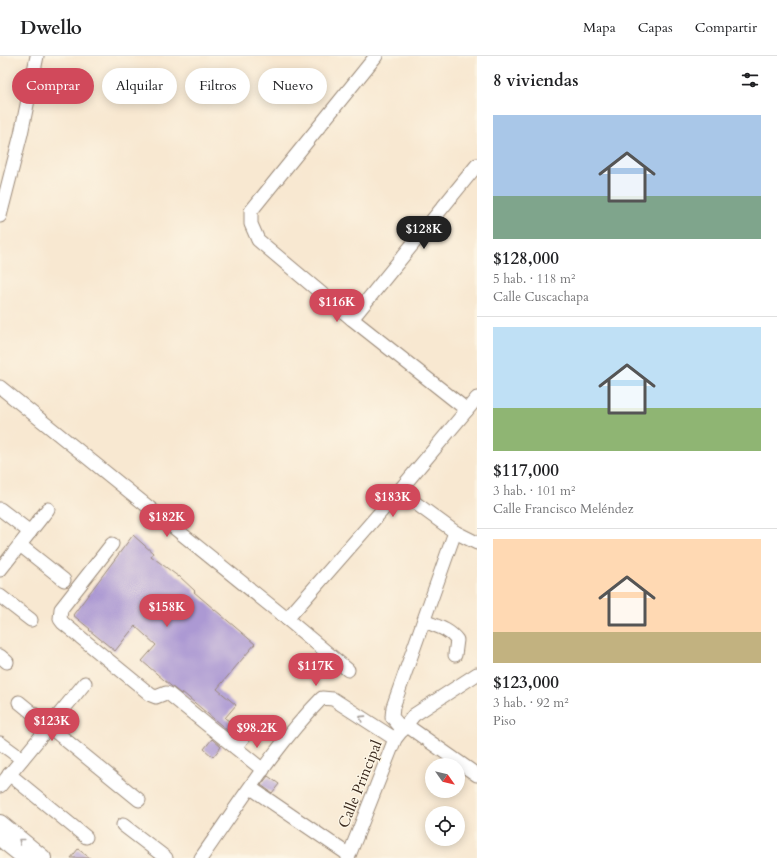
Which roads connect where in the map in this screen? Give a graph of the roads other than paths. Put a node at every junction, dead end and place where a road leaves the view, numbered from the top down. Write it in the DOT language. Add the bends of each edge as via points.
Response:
graph roads {
  1 [pos="37,56"];
  2 [pos="376,56"];
  3 [pos="477,165"];
  4 [pos="0,216"];
  5 [pos="352,319"];
  6 [pos="0,387"];
  7 [pos="477,398"];
  8 [pos="467,410"];
  9 [pos="399,491"];
  10 [pos="48,508"];
  11 [pos="0,509"];
  12 [pos="30,532"];
  13 [pos="455,532"];
  14 [pos="477,543"];
  15 [pos="112,544"];
  16 [pos="20,545"];
  17 [pos="0,570"];
  18 [pos="64,580"];
  19 [pos="0,596"];
  20 [pos="287,619"];
  21 [pos="31,620"];
  22 [pos="424,621"];
  23 [pos="455,655"];
  24 [pos="348,670"];
  25 [pos="477,674"];
  26 [pos="85,683"];
  27 [pos="18,702"];
  28 [pos="49,726"];
  29 [pos="401,732"];
  30 [pos="245,734"];
  31 [pos="0,743"];
  32 [pos="235,747"];
  33 [pos="22,759"];
  34 [pos="263,770"];
  35 [pos="9,774"];
  36 [pos="477,775"];
  37 [pos="0,786"];
  38 [pos="251,788"];
  39 [pos="139,800"];
  40 [pos="0,823"];
  41 [pos="123,825"];
  42 [pos="86,837"];
  43 [pos="0,838"];
  44 [pos="348,857"];
  45 [pos="24,858"];
  46 [pos="43,858"];
  47 [pos="166,858"];
  48 [pos="201,858"];
  1 -- 4 [label="street"];
  2 -- 5 [label="street" via="251,211 251,224 258,240"];
  3 -- 5 [label="street"];
  5 -- 8 [label="street"];
  6 -- 20 [label="street"];
  7 -- 8 [label="street"];
  8 -- 9 [label="street"];
  9 -- 13 [label="street"];
  9 -- 20 [label="street"];
  10 -- 12 [label="street"];
  11 -- 12 [label="street"];
  12 -- 16 [label="street"];
  13 -- 14 [label="street"];
  13 -- 22 [label="street"];
  15 -- 32 [label="street" via="62,609 60,619 153,697 169,694"];
  16 -- 17 [label="street"];
  16 -- 18 [label="street"];
  19 -- 21 [label="street"];
  20 -- 24 [label="street"];
  22 -- 23 [label="street" via="453,635 457,640"];
  22 -- 29 [label="street" via="394,707 392,717"];
  25 -- 29 [label="street" via="414,715"];
  26 -- 28 [label="street"];
  27 -- 28 [label="street"];
  28 -- 33 [label="street"];
  28 -- 39 [label="street"];
  29 -- 34 [label="street, one-way" via="333,699 322,698"];
  29 -- 36 [label="street"];
  29 -- 44 [label="street, Calle Principal"];
  30 -- 32 [label="street"];
  31 -- 33 [label="street"];
  32 -- 34 [label="street"];
  33 -- 35 [label="street"];
  34 -- 38 [label="street"];
  35 -- 37 [label="street"];
  35 -- 42 [label="street"];
  38 -- 44 [label="street"];
  38 -- 48 [label="street"];
  46 -- 40 [label="main road, one-way"];
  41 -- 47 [label="street"];
  43 -- 45 [label="main road"];
}
